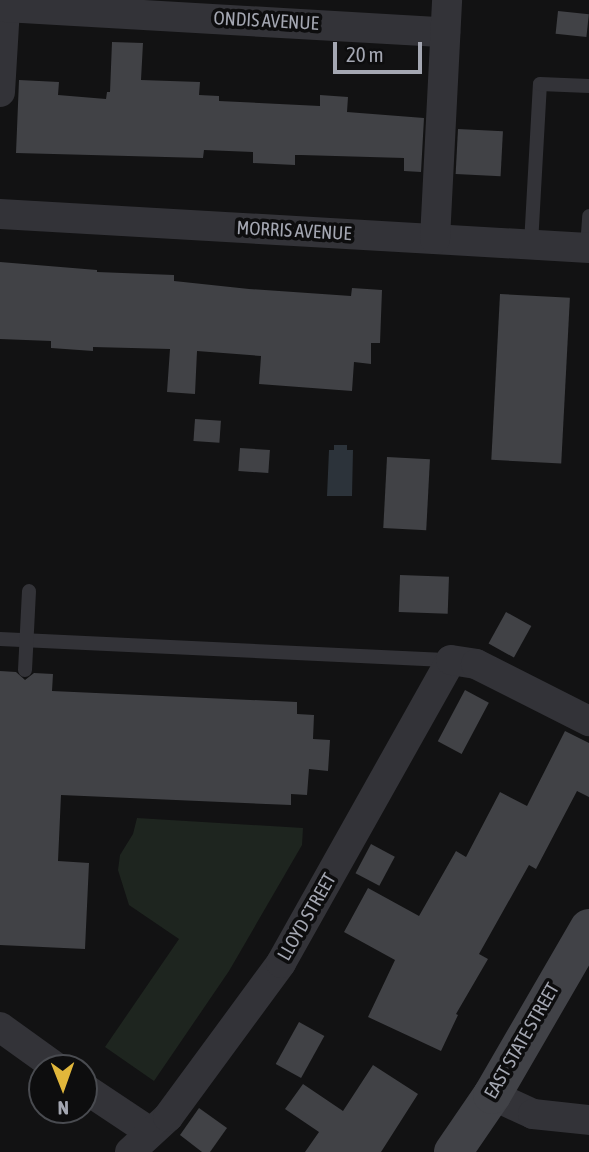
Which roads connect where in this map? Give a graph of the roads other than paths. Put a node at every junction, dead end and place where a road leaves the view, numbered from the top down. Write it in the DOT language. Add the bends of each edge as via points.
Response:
graph roads {
  1 [pos="447,0"];
  2 [pos="445,32"];
  3 [pos="589,86"];
  4 [pos="0,92"];
  5 [pos="0,214"];
  6 [pos="589,216"];
  7 [pos="435,239"];
  8 [pos="531,244"];
  9 [pos="588,248"];
  10 [pos="29,591"];
  11 [pos="0,639"];
  12 [pos="26,640"];
  13 [pos="451,660"];
  14 [pos="25,670"];
  15 [pos="589,721"];
  16 [pos="589,928"];
  17 [pos="0,1027"];
  18 [pos="38,1054"];
  19 [pos="492,1095"];
  20 [pos="98,1102"];
  21 [pos="589,1120"];
  22 [pos="141,1145"];
  23 [pos="453,1152"];
  1 -- 2 [label="street"];
  2 -- 4 [label="street, ONDIS AVENUE" via="5,7"];
  2 -- 7 [label="street"];
  3 -- 8 [label="lane" via="540,84"];
  5 -- 7 [label="street, MORRIS AVENUE"];
  6 -- 9 [label="lane"];
  7 -- 8 [label="street, MORRIS AVENUE"];
  8 -- 9 [label="street, MORRIS AVENUE"];
  10 -- 12 [label="lane"];
  11 -- 12 [label="lane"];
  12 -- 13 [label="lane"];
  12 -- 14 [label="lane"];
  13 -- 15 [label="street" via="476,664"];
  13 -- 22 [label="street, LLOYD STREET" via="281,963 168,1117"];
  16 -- 19 [label="main road, EAST STATE STREET"];
  17 -- 18 [label="street"];
  19 -- 21 [label="street" via="533,1114"];
  19 -- 23 [label="main road, EAST STATE STREET"];
  20 -- 22 [label="street"];
}
